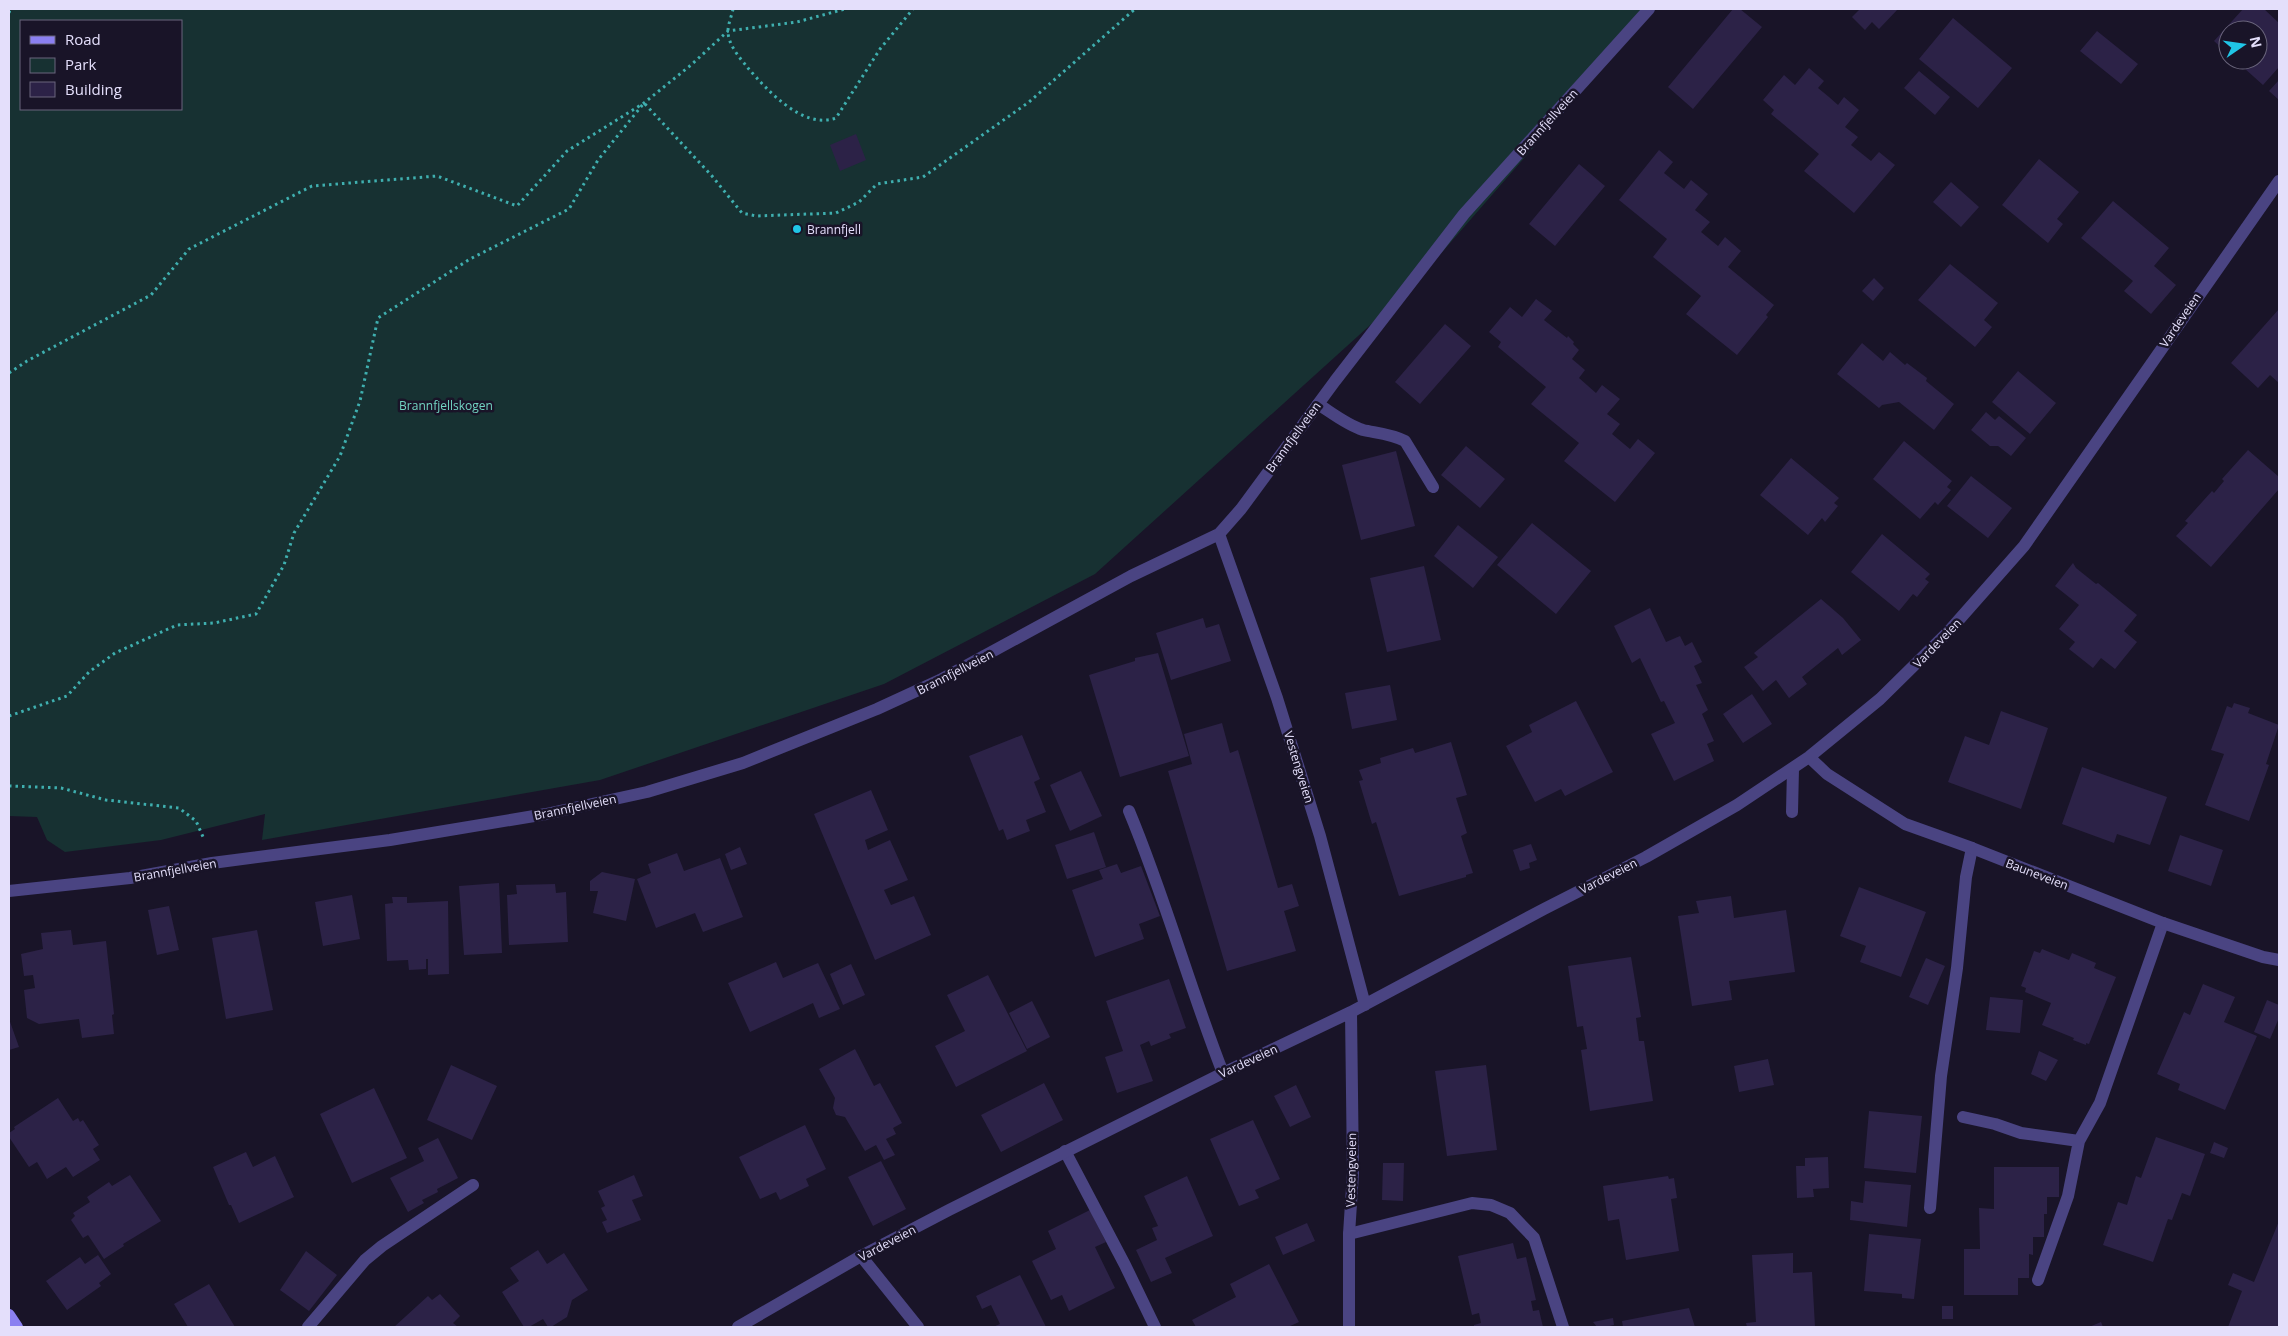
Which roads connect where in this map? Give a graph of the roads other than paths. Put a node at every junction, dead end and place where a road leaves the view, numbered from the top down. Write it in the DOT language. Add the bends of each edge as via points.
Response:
graph roads {
  1 [pos="1649,9"];
  2 [pos="2279,181"];
  3 [pos="1318,404"];
  4 [pos="1433,487"];
  5 [pos="1218,534"];
  6 [pos="1809,757"];
  7 [pos="1793,769"];
  8 [pos="1129,811"];
  9 [pos="1792,812"];
  10 [pos="1972,848"];
  11 [pos="9,891"];
  12 [pos="2163,923"];
  13 [pos="2279,960"];
  14 [pos="1364,1005"];
  15 [pos="1351,1012"];
  16 [pos="1223,1072"];
  17 [pos="1963,1118"];
  18 [pos="2079,1141"];
  19 [pos="1065,1151"];
  20 [pos="472,1185"];
  21 [pos="1930,1208"];
  22 [pos="1349,1234"];
  23 [pos="861,1256"];
  24 [pos="2038,1280"];
  25 [pos="9,1315"];
  26 [pos="17,1327"];
  27 [pos="308,1327"];
  28 [pos="738,1327"];
  29 [pos="918,1327"];
  30 [pos="1155,1327"];
  31 [pos="1349,1327"];
  32 [pos="1563,1327"];
  1 -- 3 [label="street, Brannfjellveien" via="1464,214"];
  2 -- 6 [label="street, Vardeveien" via="2024,546 1950,631 1880,699"];
  3 -- 4 [label="street" via="1361,429 1406,441"];
  3 -- 5 [label="street, Brannfjellveien" via="1241,509"];
  5 -- 11 [label="street, Brannfjellveien" via="1131,576 940,680 877,709 743,763 648,792 546,814 390,840 212,863 130,878"];
  5 -- 14 [label="street, Vestengveien" via="1277,698 1320,836"];
  6 -- 7 [label="street, Vardeveien"];
  6 -- 10 [label="street, Bauneveien" via="1827,774 1905,824"];
  7 -- 9 [label="street"];
  7 -- 14 [label="street, Vardeveien" via="1646,857"];
  8 -- 16 [label="street" via="1149,858"];
  10 -- 12 [label="street, Bauneveien"];
  10 -- 21 [label="street" via="1941,1076"];
  12 -- 13 [label="street, Bauneveien"];
  12 -- 18 [label="street" via="2100,1103"];
  14 -- 15 [label="street, Vardeveien"];
  15 -- 16 [label="street, Vardeveien"];
  15 -- 22 [label="street, Vestengveien"];
  16 -- 19 [label="street, Vardeveien"];
  17 -- 18 [label="street" via="2021,1133"];
  18 -- 24 [label="street" via="2068,1196"];
  19 -- 23 [label="street, Vardeveien"];
  19 -- 30 [label="street"];
  20 -- 27 [label="street" via="365,1260"];
  22 -- 31 [label="street, Vestengveien"];
  22 -- 32 [label="street" via="1472,1203 1491,1205 1510,1213 1534,1238"];
  23 -- 28 [label="street, Vardeveien"];
  23 -- 29 [label="street"];
  25 -- 26 [label="street"];
}
